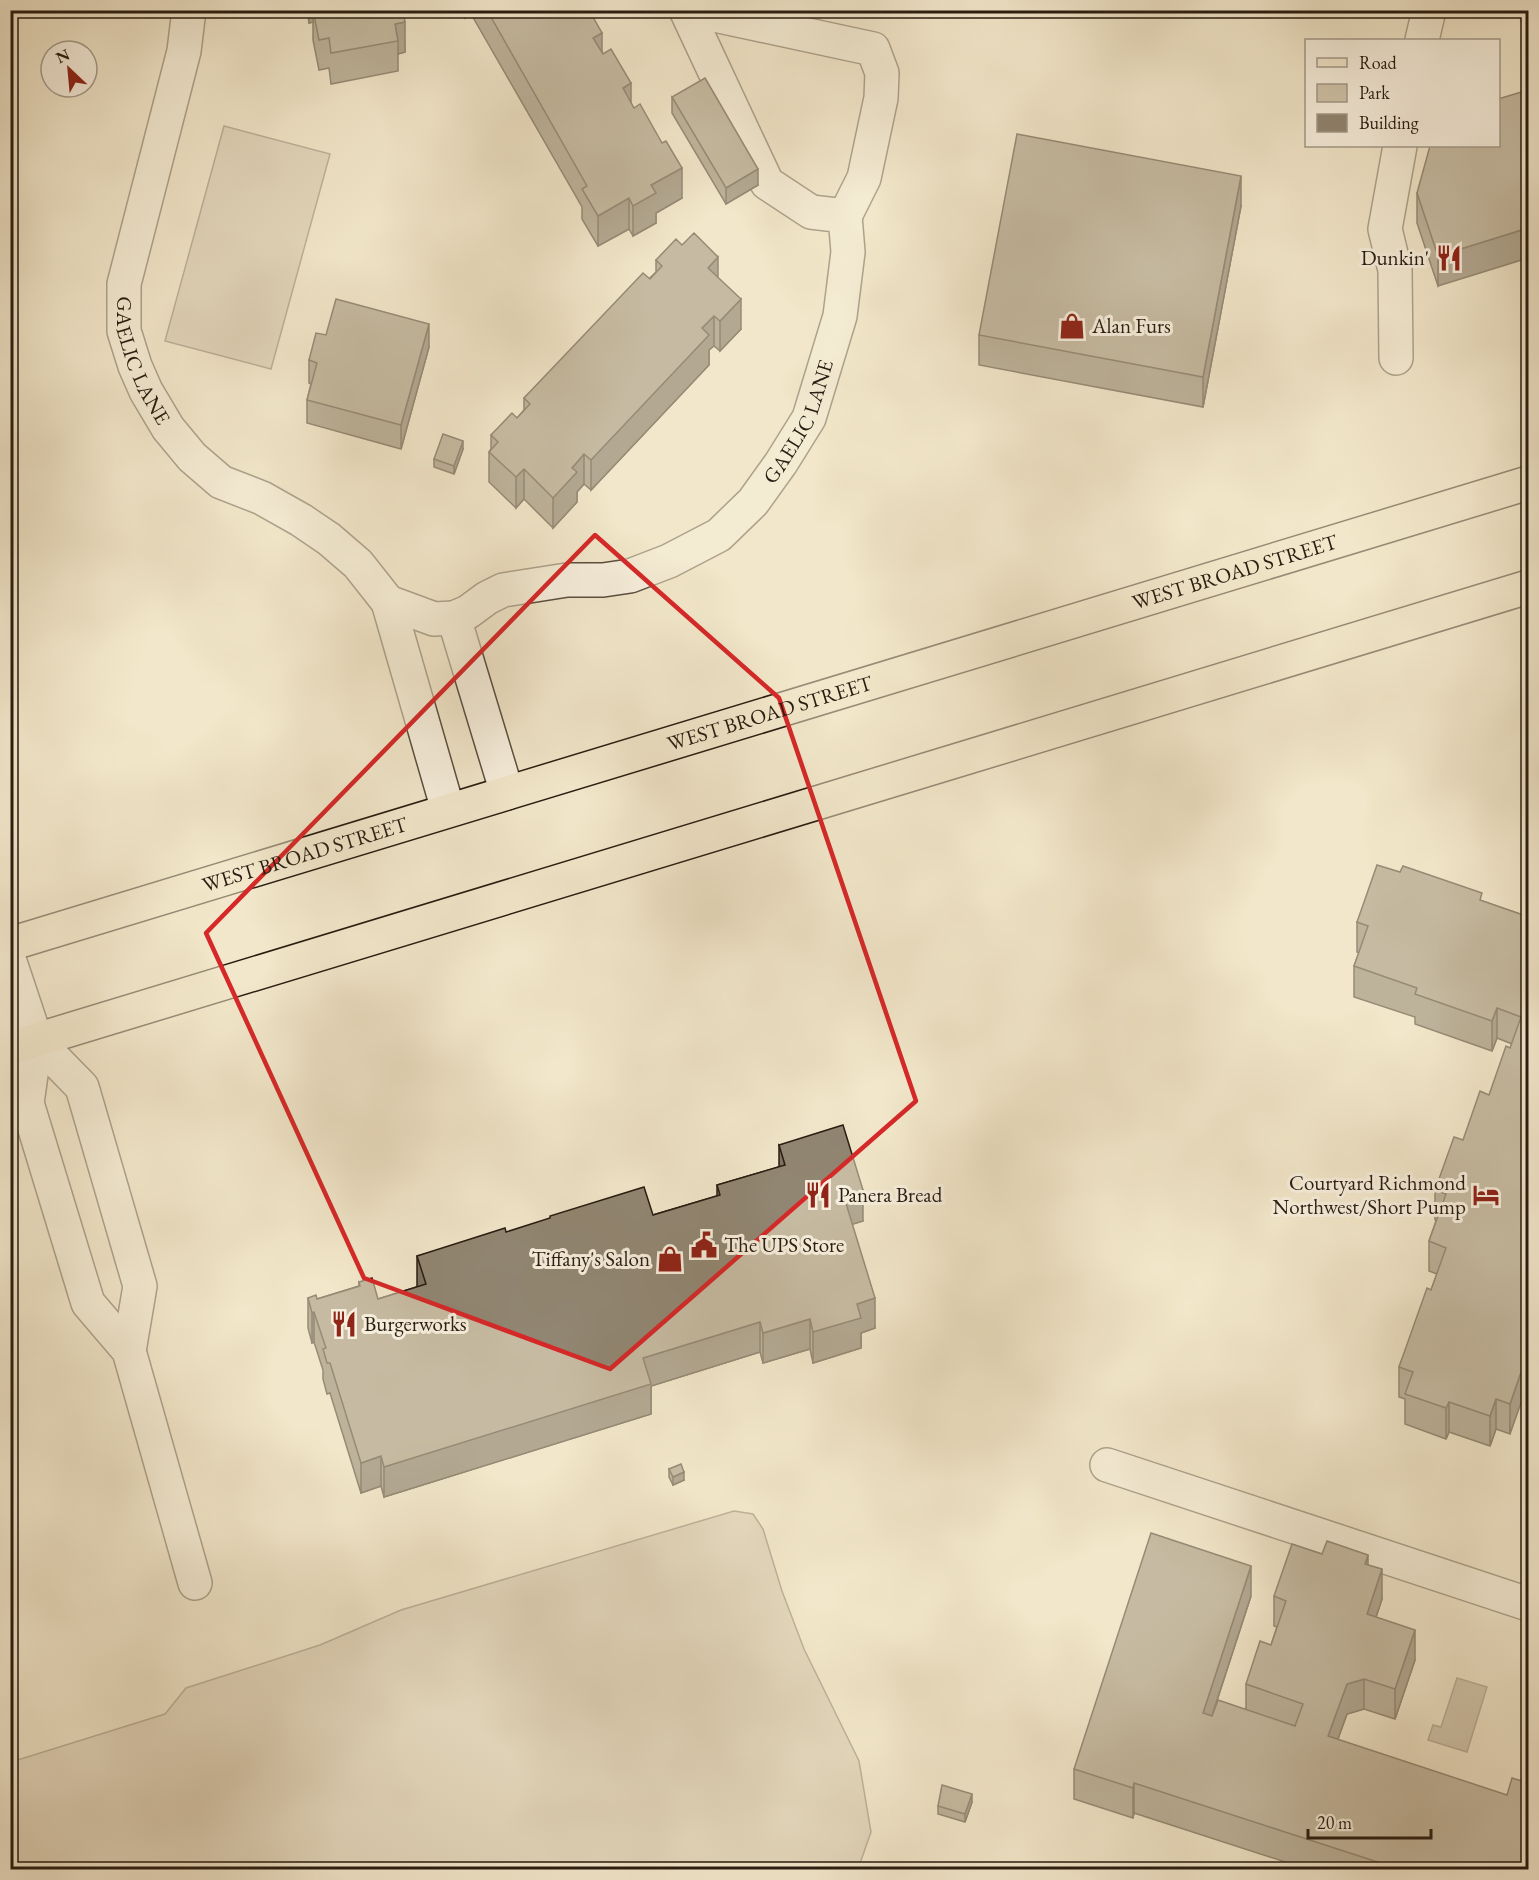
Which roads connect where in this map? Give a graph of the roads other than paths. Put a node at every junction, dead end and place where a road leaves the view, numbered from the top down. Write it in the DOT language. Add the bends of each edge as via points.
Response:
graph roads {
  1 [pos="189,10"];
  2 [pos="686,10"];
  3 [pos="691,10"];
  4 [pos="1429,10"];
  5 [pos="1422,39"];
  6 [pos="1400,147"];
  7 [pos="845,216"];
  8 [pos="1396,358"];
  9 [pos="1528,483"];
  10 [pos="1528,587"];
  11 [pos="388,602"];
  12 [pos="454,618"];
  13 [pos="507,793"];
  14 [pos="448,810"];
  15 [pos="10,944"];
  16 [pos="10,963"];
  17 [pos="23,1044"];
  18 [pos="129,1351"];
  19 [pos="1107,1465"];
  20 [pos="195,1583"];
  21 [pos="1528,1604"];
  1 -- 11 [label="street, GAELIC LANE" via="184,51 124,284 124,332 135,366 168,428 192,457 221,482 262,498 329,539 358,564"];
  2 -- 7 [label="street" via="767,183 811,212"];
  3 -- 7 [label="street" via="873,49 882,73 881,98 864,178"];
  4 -- 5 [label="street"];
  6 -- 8 [label="street" via="1385,229 1395,270"];
  7 -- 12 [label="street, GAELIC LANE" via="848,252 840,316 809,418 753,502 719,535 669,561 630,576 503,590"];
  9 -- 13 [label="main road, WEST BROAD STREET"];
  10 -- 17 [label="main road"];
  11 -- 12 [label="street" via="434,619"];
  11 -- 14 [label="street, GAELIC LANE"];
  12 -- 13 [label="street"];
  13 -- 14 [label="main road, WEST BROAD STREET"];
  14 -- 15 [label="main road, WEST BROAD STREET"];
  16 -- 17 [label="street"];
  17 -- 18 [label="street" via="27,1103 88,1303"];
  17 -- 18 [label="street" via="82,1087 140,1286"];
  18 -- 20 [label="street"];
  19 -- 21 [label="street"];
}
